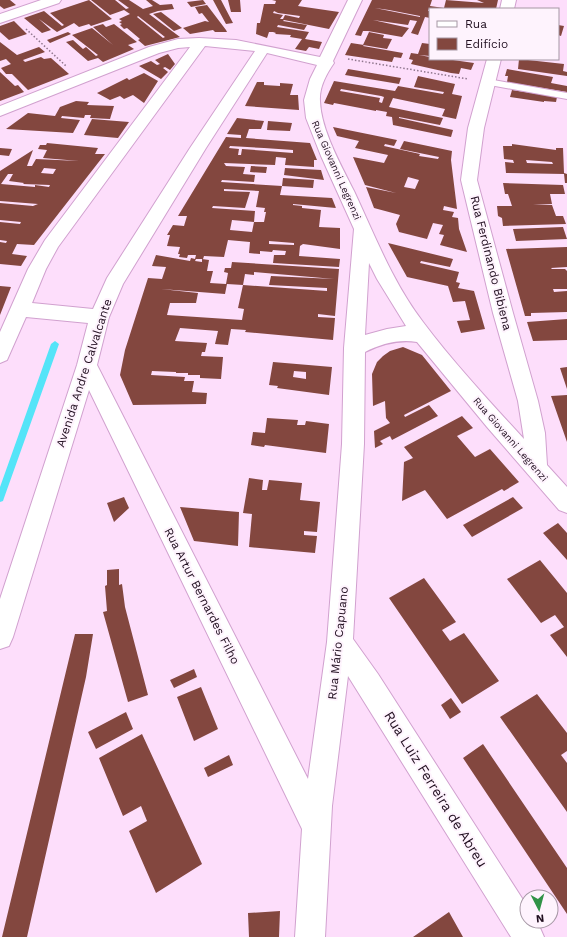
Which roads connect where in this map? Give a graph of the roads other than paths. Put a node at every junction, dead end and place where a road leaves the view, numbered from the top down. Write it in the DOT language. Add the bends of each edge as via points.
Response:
graph roads {
  1 [pos="54,0"];
  2 [pos="355,0"];
  3 [pos="5,17"];
  4 [pos="201,42"];
  5 [pos="263,49"];
  6 [pos="328,59"];
  7 [pos="494,60"];
  8 [pos="488,82"];
  9 [pos="567,96"];
  10 [pos="0,111"];
  11 [pos="363,229"];
  12 [pos="19,309"];
  13 [pos="99,317"];
  14 [pos="422,335"];
  15 [pos="354,348"];
  16 [pos="0,352"];
  17 [pos="86,366"];
  18 [pos="536,468"];
  19 [pos="567,503"];
  20 [pos="0,637"];
  21 [pos="340,642"];
  22 [pos="317,827"];
  23 [pos="310,937"];
  24 [pos="529,937"];
  1 -- 3 [label="street"];
  2 -- 6 [label="street, Rua Giovanni Legrenzi"];
  4 -- 5 [label="street"];
  4 -- 10 [label="street" via="180,43 154,50"];
  4 -- 12 [label="street" via="51,244"];
  5 -- 6 [label="street"];
  5 -- 13 [label="street, Avenida Andre Calvalcante" via="129,257"];
  6 -- 11 [label="street, Rua Giovanni Legrenzi" via="317,79 312,100 314,118"];
  7 -- 8 [label="street, Rua Ferdinando Bibiena"];
  8 -- 9 [label="lane"];
  8 -- 18 [label="street, Rua Ferdinando Bibiena" via="476,128 470,180 501,306 528,401 534,433"];
  11 -- 14 [label="street, Rua Giovanni Legrenzi" via="386,279"];
  11 -- 15 [label="street, Rua Mário Capuano"];
  12 -- 13 [label="street"];
  12 -- 16 [label="street"];
  13 -- 17 [label="street, Avenida Andre Calvalcante"];
  14 -- 15 [label="street" via="394,334"];
  14 -- 18 [label="street, Rua Giovanni Legrenzi"];
  15 -- 21 [label="street, Rua Mário Capuano" via="353,444"];
  17 -- 20 [label="street, Avenida Andre Calvalcante"];
  17 -- 22 [label="street, Rua Artur Bernardes Filho"];
  18 -- 19 [label="street, Rua Giovanni Legrenzi"];
  21 -- 22 [label="street, Rua Mário Capuano"];
  21 -- 24 [label="street, Rua Luiz Ferreira de Abreu" via="369,683"];
  22 -- 23 [label="street, Rua Mário Capuano"];
}
